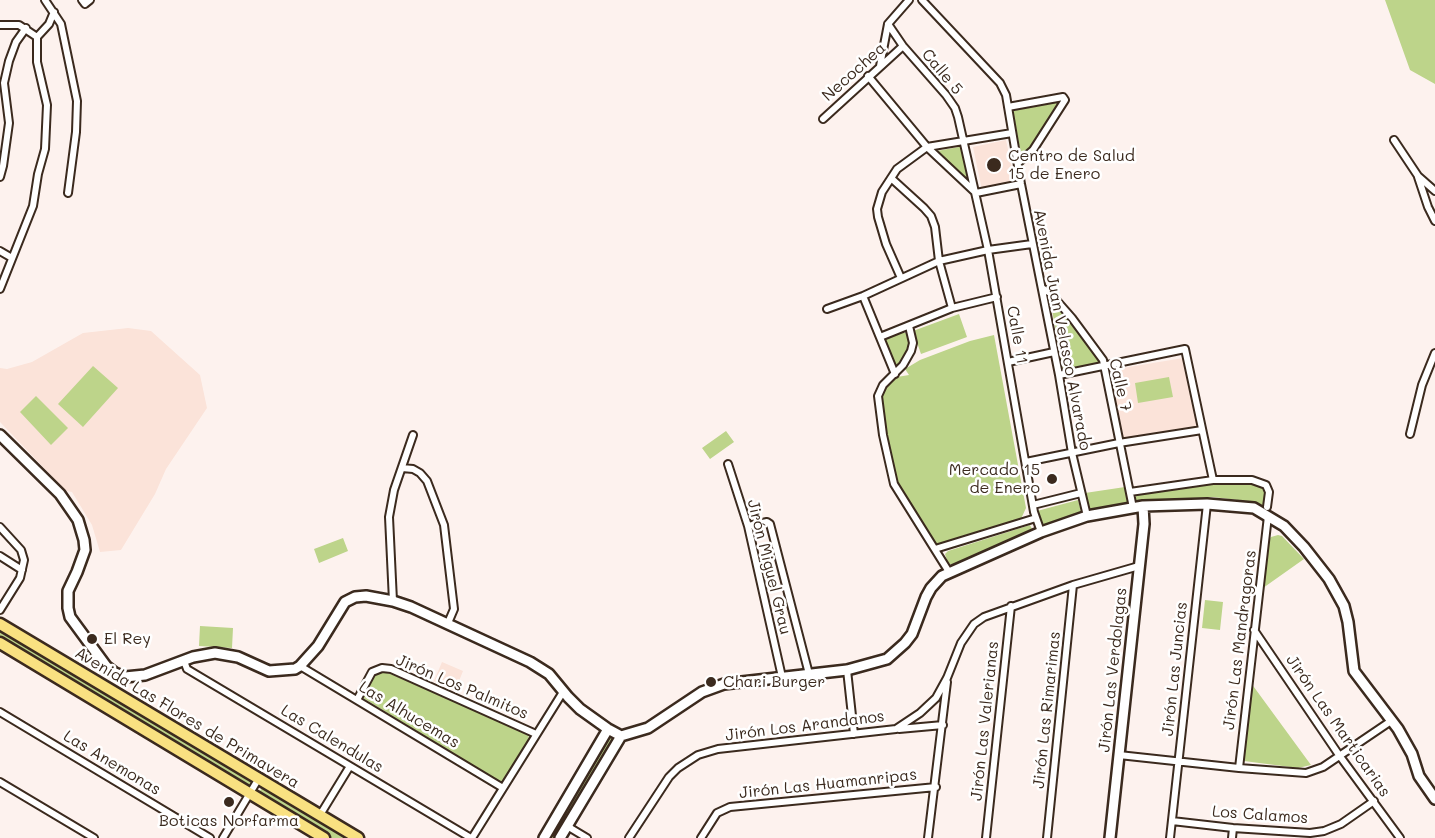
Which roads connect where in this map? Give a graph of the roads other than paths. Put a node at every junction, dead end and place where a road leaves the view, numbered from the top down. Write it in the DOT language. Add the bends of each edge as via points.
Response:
graph roads {
  1 [pos="45,0"];
  2 [pos="82,0"];
  3 [pos="90,0"];
  4 [pos="909,0"];
  5 [pos="922,0"];
  6 [pos="54,12"];
  7 [pos="888,24"];
  8 [pos="0,26"];
  9 [pos="26,28"];
  10 [pos="37,37"];
  11 [pos="903,46"];
  12 [pos="9,61"];
  13 [pos="880,66"];
  14 [pos="0,70"];
  15 [pos="868,76"];
  16 [pos="1008,107"];
  17 [pos="3,108"];
  18 [pos="823,118"];
  19 [pos="1012,133"];
  20 [pos="1394,141"];
  21 [pos="963,142"];
  22 [pos="927,147"];
  23 [pos="1018,163"];
  24 [pos="1418,176"];
  25 [pos="0,177"];
  26 [pos="891,178"];
  27 [pos="1021,184"];
  28 [pos="1435,191"];
  29 [pos="68,193"];
  30 [pos="976,193"];
  31 [pos="1435,221"];
  32 [pos="1032,244"];
  33 [pos="988,250"];
  34 [pos="0,251"];
  35 [pos="12,258"];
  36 [pos="939,261"];
  37 [pos="901,278"];
  38 [pos="1042,288"];
  39 [pos="0,289"];
  40 [pos="863,296"];
  41 [pos="997,297"];
  42 [pos="952,308"];
  43 [pos="827,309"];
  44 [pos="909,326"];
  45 [pos="880,337"];
  46 [pos="1054,352"];
  47 [pos="1435,353"];
  48 [pos="1008,362"];
  49 [pos="1104,366"];
  50 [pos="895,374"];
  51 [pos="1059,375"];
  52 [pos="1202,430"];
  53 [pos="1410,434"];
  54 [pos="0,435"];
  55 [pos="413,435"];
  56 [pos="1119,443"];
  57 [pos="1072,453"];
  58 [pos="1026,462"];
  59 [pos="728,464"];
  60 [pos="402,468"];
  61 [pos="1214,480"];
  62 [pos="1130,492"];
  63 [pos="1081,494"];
  64 [pos="1207,504"];
  65 [pos="1033,506"];
  66 [pos="1138,507"];
  67 [pos="1268,511"];
  68 [pos="1087,516"];
  69 [pos="1036,518"];
  70 [pos="748,526"];
  71 [pos="0,527"];
  72 [pos="1041,532"];
  73 [pos="935,549"];
  74 [pos="0,556"];
  75 [pos="1139,566"];
  76 [pos="22,570"];
  77 [pos="949,572"];
  78 [pos="1074,585"];
  79 [pos="393,601"];
  80 [pos="1011,606"];
  81 [pos="0,610"];
  82 [pos="448,623"];
  83 [pos="0,624"];
  84 [pos="1254,630"];
  85 [pos="0,643"];
  86 [pos="184,661"];
  87 [pos="300,666"];
  88 [pos="847,670"];
  89 [pos="810,674"];
  90 [pos="782,677"];
  91 [pos="947,678"];
  92 [pos="563,692"];
  93 [pos="357,700"];
  94 [pos="0,712"];
  95 [pos="1391,720"];
  96 [pos="943,724"];
  97 [pos="608,729"];
  98 [pos="896,729"];
  99 [pos="536,734"];
  100 [pos="855,734"];
  101 [pos="621,736"];
  102 [pos="1119,755"];
  103 [pos="1339,755"];
  104 [pos="1178,761"];
  105 [pos="350,766"];
  106 [pos="1239,768"];
  107 [pos="260,778"];
  108 [pos="0,782"];
  109 [pos="936,787"];
  110 [pos="503,788"];
  111 [pos="250,794"];
  112 [pos="1435,799"];
  113 [pos="1374,801"];
  114 [pos="320,815"];
  115 [pos="1172,821"];
  116 [pos="567,826"];
  117 [pos="1233,828"];
  118 [pos="1324,831"];
  119 [pos="89,837"];
  120 [pos="210,838"];
  121 [pos="223,838"];
  122 [pos="324,838"];
  123 [pos="358,838"];
  124 [pos="472,838"];
  125 [pos="544,838"];
  126 [pos="560,838"];
  127 [pos="587,838"];
  128 [pos="629,838"];
  129 [pos="701,838"];
  130 [pos="928,838"];
  131 [pos="986,838"];
  132 [pos="1047,838"];
  133 [pos="1110,838"];
  134 [pos="1170,838"];
  135 [pos="1232,838"];
  136 [pos="1329,838"];
  137 [pos="1400,838"];
  1 -- 6 [label="street"];
  2 -- 3 [label="street"];
  4 -- 7 [label="street"];
  5 -- 16 [label="street, Avenida Juan Velasco Alvarado" via="1000,83"];
  6 -- 10 [label="street"];
  6 -- 29 [label="street" via="66,39 77,101"];
  7 -- 11 [label="street, Calle 5"];
  7 -- 13 [label="street"];
  8 -- 9 [label="street"];
  9 -- 10 [label="street"];
  9 -- 12 [label="street"];
  10 -- 35 [label="street" via="37,62 46,105 45,149 33,206"];
  11 -- 13 [label="street, Necochea"];
  11 -- 21 [label="street, Calle 5" via="955,108"];
  12 -- 14 [label="street"];
  12 -- 17 [label="street"];
  13 -- 15 [label="street, Necochea"];
  15 -- 18 [label="street, Necochea"];
  15 -- 22 [label="street"];
  16 -- 19 [label="street, Avenida Juan Velasco Alvarado"];
  16 -- 23 [label="street" via="1063,97 1065,100 1033,150"];
  17 -- 25 [label="street" via="8,135"];
  19 -- 21 [label="street"];
  19 -- 23 [label="street, Avenida Juan Velasco Alvarado"];
  20 -- 24 [label="street"];
  21 -- 22 [label="street"];
  21 -- 30 [label="street, Calle 11"];
  22 -- 26 [label="street"];
  22 -- 30 [label="street"];
  23 -- 27 [label="street, Avenida Juan Velasco Alvarado"];
  24 -- 28 [label="street"];
  24 -- 31 [label="street"];
  26 -- 36 [label="street" via="931,216"];
  26 -- 37 [label="street" via="879,200 878,217"];
  27 -- 30 [label="street"];
  27 -- 32 [label="street, Avenida Juan Velasco Alvarado"];
  30 -- 33 [label="street, Calle 11"];
  32 -- 33 [label="street"];
  32 -- 38 [label="street, Avenida Juan Velasco Alvarado"];
  33 -- 36 [label="street"];
  33 -- 41 [label="street, Calle 11"];
  34 -- 35 [label="street"];
  35 -- 39 [label="street"];
  36 -- 37 [label="street"];
  36 -- 42 [label="street"];
  37 -- 40 [label="street"];
  38 -- 46 [label="street, Avenida Juan Velasco Alvarado"];
  38 -- 49 [label="street, Calle 7" via="1072,318"];
  40 -- 43 [label="street"];
  40 -- 45 [label="street"];
  41 -- 42 [label="street"];
  41 -- 48 [label="street, Calle 11"];
  42 -- 44 [label="street"];
  44 -- 45 [label="street"];
  44 -- 50 [label="street" via="913,336 911,351"];
  45 -- 50 [label="street"];
  46 -- 48 [label="street"];
  46 -- 51 [label="street, Avenida Juan Velasco Alvarado"];
  47 -- 53 [label="street"];
  48 -- 58 [label="street, Calle 11"];
  49 -- 51 [label="street"];
  49 -- 52 [label="street" via="1185,349"];
  49 -- 56 [label="street, Calle 7"];
  50 -- 73 [label="street" via="878,396 888,466 894,484"];
  51 -- 57 [label="street, Avenida Juan Velasco Alvarado"];
  52 -- 56 [label="street"];
  52 -- 61 [label="street"];
  54 -- 86 [label="street" via="64,498 78,520 85,550 68,591 68,608 70,617 106,666 119,675 134,677"];
  55 -- 60 [label="street"];
  56 -- 57 [label="street"];
  56 -- 62 [label="street, Calle 7"];
  57 -- 58 [label="street"];
  57 -- 63 [label="street, Avenida Juan Velasco Alvarado"];
  58 -- 65 [label="street, Calle 11"];
  59 -- 70 [label="street, Jirón Miguel Grau"];
  60 -- 79 [label="street" via="389,517"];
  60 -- 82 [label="street" via="413,469 427,481 444,525 454,609"];
  61 -- 62 [label="street"];
  61 -- 67 [label="street" via="1261,482 1268,490"];
  62 -- 66 [label="street, Calle 7"];
  63 -- 65 [label="street"];
  63 -- 68 [label="street, Avenida Juan Velasco Alvarado"];
  64 -- 66 [label="street"];
  64 -- 67 [label="street"];
  64 -- 104 [label="street, Jirón Las Juncias"];
  65 -- 69 [label="street, Calle 11"];
  66 -- 68 [label="street"];
  66 -- 75 [label="street, Jirón Las Verdolagas" via="1144,524"];
  67 -- 84 [label="street, Jirón Las Mandragoras"];
  67 -- 95 [label="street" via="1329,579 1344,606 1354,671"];
  68 -- 72 [label="street"];
  69 -- 72 [label="street, Calle 11"];
  69 -- 73 [label="street"];
  70 -- 89 [label="street" via="770,524"];
  70 -- 90 [label="street, Jirón Miguel Grau"];
  71 -- 76 [label="street" via="21,550"];
  72 -- 77 [label="street"];
  73 -- 77 [label="street"];
  74 -- 76 [label="street"];
  75 -- 78 [label="street, Jirón Los Arandanos"];
  75 -- 102 [label="street, Jirón Las Verdolagas"];
  76 -- 81 [label="street"];
  77 -- 88 [label="street" via="931,588 905,643 879,663"];
  78 -- 80 [label="street, Jirón Los Arandanos"];
  78 -- 132 [label="street, Jirón Las Rimarimas"];
  79 -- 82 [label="street"];
  79 -- 87 [label="street" via="366,596 345,602 318,646"];
  80 -- 91 [label="street, Jirón Los Arandanos" via="974,624 961,643"];
  80 -- 131 [label="street, Jirón Las Valerianas"];
  82 -- 92 [label="street" via="530,662 549,674"];
  83 -- 107 [label="main road, Avenida Las Flores de Primavera"];
  84 -- 103 [label="street, Jirón Las Marticarias"];
  84 -- 106 [label="street, Jirón Las Mandragoras"];
  85 -- 111 [label="main road, Avenida Las Flores de Primavera"];
  86 -- 87 [label="street" via="215,653 238,657 269,671"];
  86 -- 105 [label="street, Las Calendulas" via="187,669"];
  87 -- 93 [label="street, Las Alhucemas"];
  88 -- 89 [label="street"];
  88 -- 100 [label="street"];
  89 -- 90 [label="street"];
  90 -- 101 [label="street" via="713,687 648,728"];
  91 -- 96 [label="street"];
  91 -- 98 [label="street, Jirón Los Arandanos" via="929,706"];
  92 -- 97 [label="street"];
  92 -- 99 [label="street"];
  93 -- 99 [label="street, Jirón Los Palmitos" via="372,672 391,669"];
  93 -- 110 [label="street, Las Alhucemas"];
  94 -- 120 [label="street, Las Anemonas"];
  95 -- 103 [label="street"];
  95 -- 112 [label="street" via="1406,742 1423,785"];
  96 -- 98 [label="street"];
  96 -- 109 [label="street"];
  97 -- 101 [label="street"];
  97 -- 125 [label="street"];
  98 -- 100 [label="street, Jirón Los Arandanos"];
  99 -- 110 [label="street"];
  100 -- 128 [label="street, Jirón Los Arandanos" via="718,749 698,755 669,777"];
  101 -- 116 [label="street"];
  102 -- 104 [label="street"];
  102 -- 133 [label="street, Jirón Las Verdolagas"];
  103 -- 106 [label="street" via="1306,773"];
  103 -- 113 [label="street, Jirón Las Marticarias"];
  104 -- 106 [label="street"];
  104 -- 115 [label="street, Jirón Las Juncias"];
  105 -- 114 [label="street"];
  105 -- 124 [label="street, Las Calendulas"];
  107 -- 111 [label="street"];
  107 -- 114 [label="main road, Avenida Las Flores de Primavera"];
  108 -- 119 [label="street"];
  109 -- 129 [label="street, Jirón Las Huamanripas" via="730,807 717,813"];
  109 -- 130 [label="street"];
  110 -- 124 [label="street"];
  111 -- 121 [label="street"];
  111 -- 122 [label="main road, Avenida Las Flores de Primavera"];
  113 -- 118 [label="street, Los Calamos"];
  113 -- 137 [label="street, Jirón Las Marticarias"];
  114 -- 123 [label="main road, Avenida Las Flores de Primavera"];
  115 -- 117 [label="street, Los Calamos"];
  115 -- 134 [label="street, Jirón Las Juncias"];
  116 -- 126 [label="street"];
  116 -- 127 [label="street"];
  117 -- 118 [label="street, Los Calamos" via="1292,833"];
  117 -- 135 [label="street"];
  118 -- 136 [label="street"];
}
